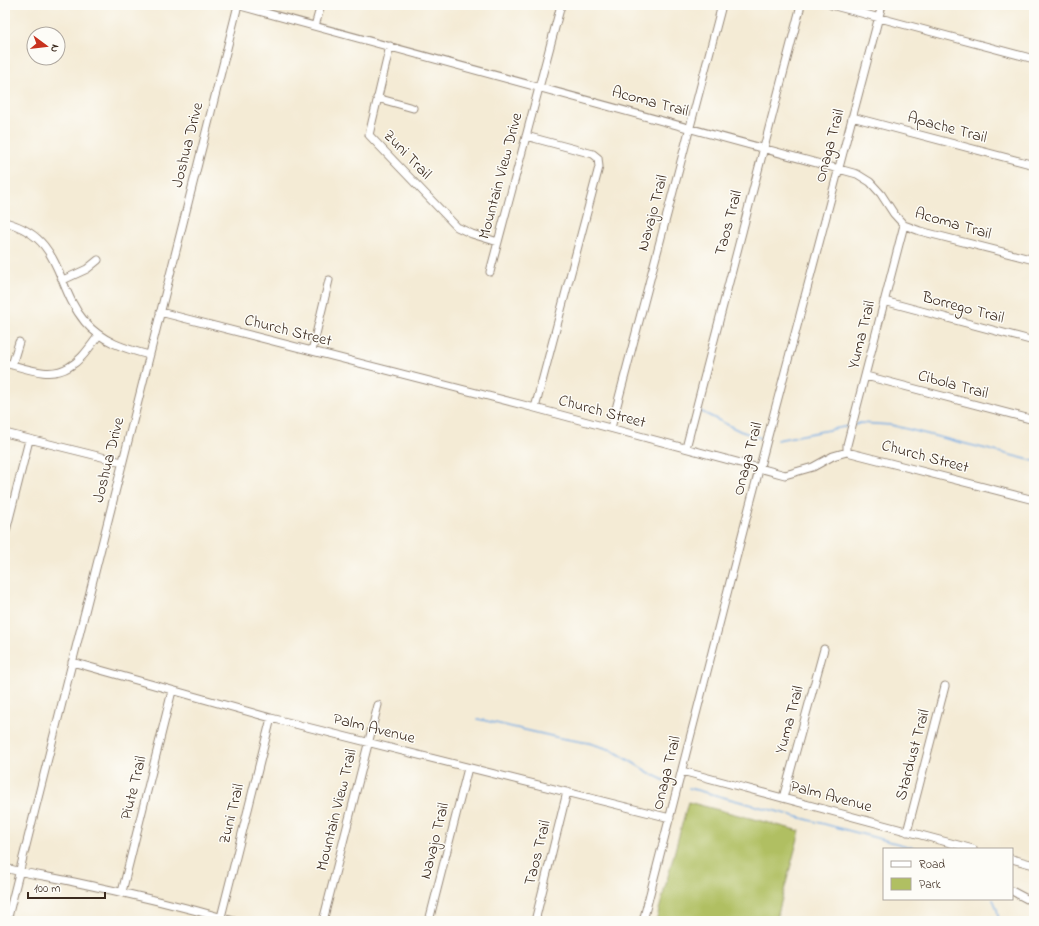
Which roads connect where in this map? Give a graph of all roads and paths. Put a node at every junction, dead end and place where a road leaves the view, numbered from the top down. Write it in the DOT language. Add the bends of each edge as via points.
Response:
graph roads {
  1 [pos="237,5"];
  2 [pos="320,5"];
  3 [pos="561,5"];
  4 [pos="722,5"];
  5 [pos="801,5"];
  6 [pos="831,5"];
  7 [pos="882,5"];
  8 [pos="878,18"];
  9 [pos="315,26"];
  10 [pos="390,46"];
  11 [pos="1034,59"];
  12 [pos="539,87"];
  13 [pos="378,98"];
  14 [pos="413,108"];
  15 [pos="852,117"];
  16 [pos="690,127"];
  17 [pos="526,136"];
  18 [pos="764,147"];
  19 [pos="1034,165"];
  20 [pos="838,168"];
  21 [pos="5,222"];
  22 [pos="904,224"];
  23 [pos="498,242"];
  24 [pos="98,260"];
  25 [pos="1034,260"];
  26 [pos="490,272"];
  27 [pos="63,280"];
  28 [pos="329,280"];
  29 [pos="884,301"];
  30 [pos="160,312"];
  31 [pos="99,335"];
  32 [pos="1034,341"];
  33 [pos="19,342"];
  34 [pos="312,351"];
  35 [pos="149,355"];
  36 [pos="9,364"];
  37 [pos="866,376"];
  38 [pos="535,408"];
  39 [pos="1034,420"];
  40 [pos="611,428"];
  41 [pos="5,433"];
  42 [pos="30,440"];
  43 [pos="686,448"];
  44 [pos="847,452"];
  45 [pos="122,462"];
  46 [pos="761,468"];
  47 [pos="1034,500"];
  48 [pos="5,535"];
  49 [pos="824,649"];
  50 [pos="72,662"];
  51 [pos="945,686"];
  52 [pos="172,691"];
  53 [pos="378,706"];
  54 [pos="271,718"];
  55 [pos="369,742"];
  56 [pos="468,768"];
  57 [pos="682,771"];
  58 [pos="568,792"];
  59 [pos="783,798"];
  60 [pos="670,818"];
  61 [pos="907,832"];
  62 [pos="969,848"];
  63 [pos="1013,859"];
  64 [pos="1034,865"];
  65 [pos="5,868"];
  66 [pos="19,872"];
  67 [pos="122,892"];
  68 [pos="1013,892"];
  69 [pos="1027,900"];
  70 [pos="221,917"];
  71 [pos="7,921"];
  72 [pos="234,921"];
  73 [pos="323,921"];
  74 [pos="429,921"];
  75 [pos="535,921"];
  76 [pos="643,921"];
  1 -- 9 [label="street, Acoma Trail"];
  1 -- 30 [label="street, Joshua Drive"];
  2 -- 9 [label="street"];
  3 -- 12 [label="street"];
  4 -- 16 [label="street, Navajo Trail"];
  5 -- 18 [label="street, Taos Trail"];
  6 -- 8 [label="street"];
  7 -- 8 [label="street, Onaga Trail"];
  8 -- 11 [label="street"];
  8 -- 15 [label="street, Onaga Trail"];
  9 -- 10 [label="street, Acoma Trail"];
  10 -- 12 [label="street, Acoma Trail"];
  10 -- 13 [label="street, Zuni Trail"];
  12 -- 16 [label="street, Acoma Trail"];
  12 -- 17 [label="street, Mountain View Drive"];
  13 -- 14 [label="street"];
  13 -- 23 [label="street, Zuni Trail" via="369,135 457,227"];
  15 -- 19 [label="street, Apache Trail"];
  15 -- 20 [label="street, Onaga Trail"];
  16 -- 18 [label="street, Acoma Trail"];
  16 -- 40 [label="street, Navajo Trail"];
  17 -- 23 [label="street, Mountain View Drive"];
  17 -- 38 [label="street" via="593,154 598,158 599,167"];
  18 -- 20 [label="street, Acoma Trail"];
  18 -- 43 [label="street, Taos Trail"];
  20 -- 22 [label="street, Acoma Trail" via="858,174 870,182"];
  20 -- 46 [label="street, Onaga Trail"];
  21 -- 27 [label="street" via="29,232 42,243 53,256"];
  22 -- 25 [label="street, Acoma Trail" via="920,231"];
  22 -- 29 [label="street, Yuma Trail"];
  23 -- 26 [label="street, Mountain View Drive"];
  24 -- 27 [label="street" via="87,269"];
  27 -- 31 [label="street" via="77,311"];
  28 -- 34 [label="street"];
  29 -- 32 [label="street, Borrego Trail"];
  29 -- 37 [label="street, Yuma Trail"];
  30 -- 34 [label="street, Church Street"];
  30 -- 35 [label="street, Joshua Drive"];
  31 -- 35 [label="street" via="115,345"];
  31 -- 36 [label="street" via="81,358 69,368 57,372 40,372"];
  33 -- 36 [label="street"];
  34 -- 38 [label="street, Church Street"];
  35 -- 45 [label="street, Joshua Drive"];
  37 -- 39 [label="street, Cibola Trail"];
  37 -- 44 [label="street, Yuma Trail"];
  38 -- 40 [label="street, Church Street"];
  40 -- 43 [label="street, Church Street"];
  41 -- 42 [label="street"];
  42 -- 45 [label="street"];
  42 -- 48 [label="street"];
  43 -- 46 [label="street, Church Street"];
  44 -- 46 [label="street, Church Street" via="813,467 785,475"];
  44 -- 47 [label="street, Church Street"];
  45 -- 50 [label="street, Joshua Drive"];
  46 -- 57 [label="street, Onaga Trail"];
  49 -- 59 [label="street, Yuma Trail"];
  50 -- 52 [label="street, Palm Avenue"];
  50 -- 66 [label="street, Joshua Drive"];
  51 -- 61 [label="street, Stardust Trail"];
  52 -- 54 [label="street, Palm Avenue"];
  52 -- 67 [label="street, Piute Trail"];
  53 -- 55 [label="street, Mountain View Trail"];
  54 -- 55 [label="street, Palm Avenue"];
  54 -- 70 [label="street, Zuni Trail"];
  55 -- 56 [label="street, Palm Avenue"];
  55 -- 73 [label="street, Mountain View Trail"];
  56 -- 58 [label="street, Palm Avenue"];
  56 -- 74 [label="street, Navajo Trail"];
  57 -- 59 [label="street, Palm Avenue"];
  57 -- 60 [label="street, Onaga Trail"];
  58 -- 60 [label="street, Palm Avenue"];
  58 -- 75 [label="street, Taos Trail"];
  59 -- 61 [label="street, Palm Avenue"];
  60 -- 76 [label="street, Onaga Trail"];
  61 -- 62 [label="street, Palm Avenue"];
  63 -- 64 [label="street"];
  65 -- 66 [label="street"];
  66 -- 67 [label="street"];
  66 -- 71 [label="street, Joshua Drive"];
  67 -- 70 [label="street"];
  68 -- 69 [label="street"];
  70 -- 72 [label="street"];
}
